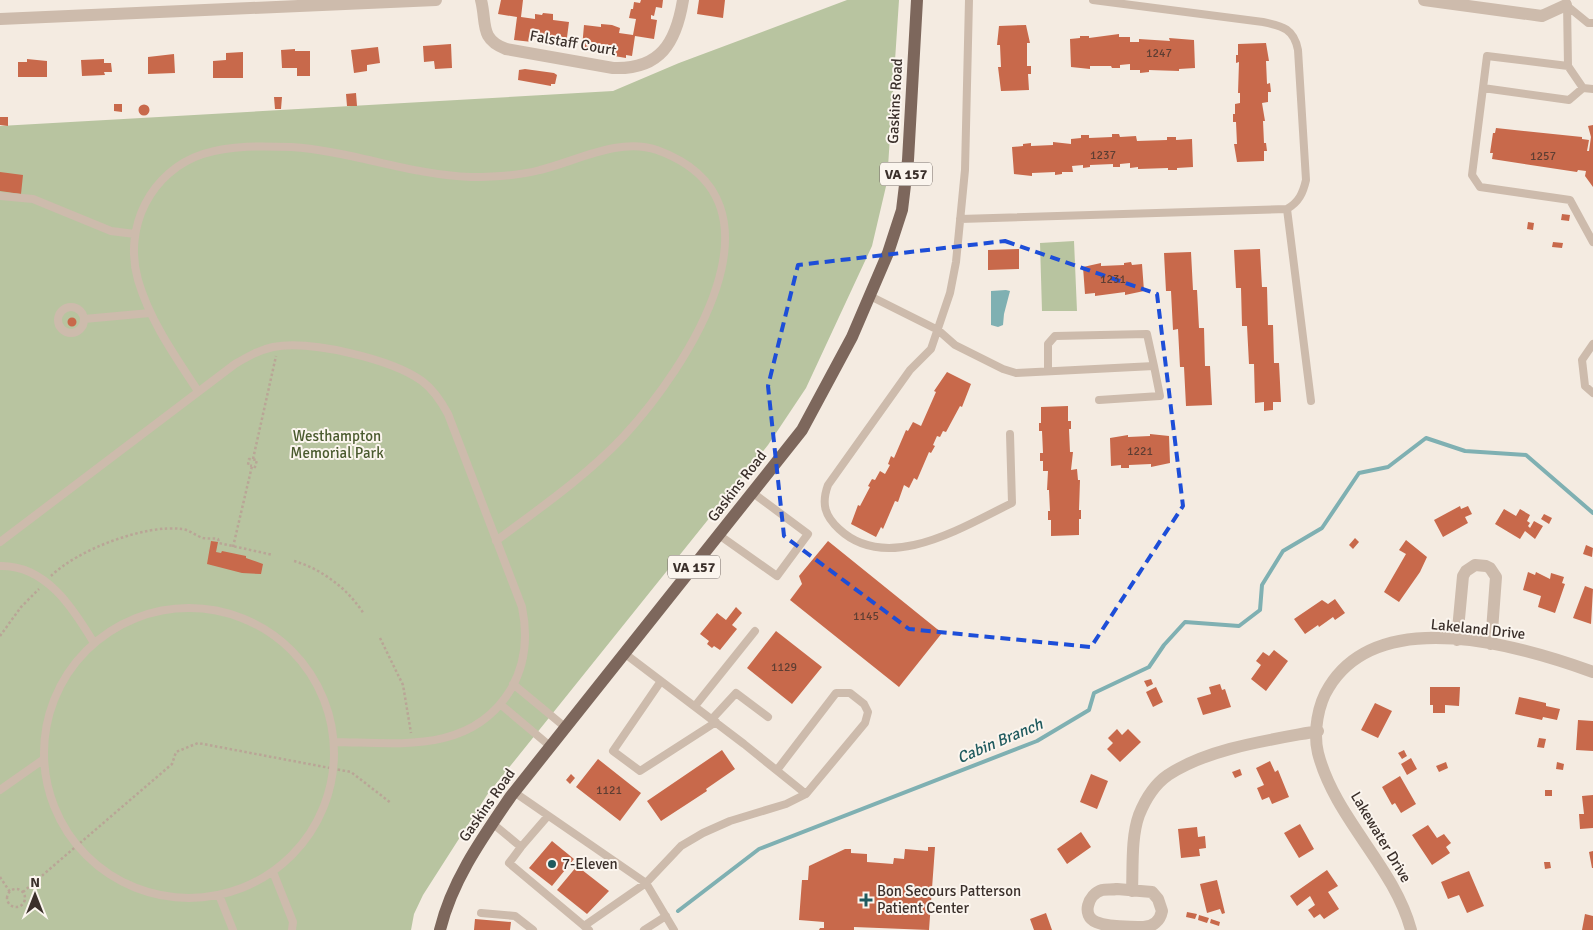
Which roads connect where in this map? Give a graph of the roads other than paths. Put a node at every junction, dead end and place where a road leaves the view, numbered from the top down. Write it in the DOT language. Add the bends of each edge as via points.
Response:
graph roads {
  1 [pos="436,0"];
  2 [pos="481,0"];
  3 [pos="683,0"];
  4 [pos="917,0"];
  5 [pos="969,0"];
  6 [pos="1093,0"];
  7 [pos="1424,0"];
  8 [pos="1568,2"];
  9 [pos="204,5"];
  10 [pos="0,19"];
  11 [pos="1593,23"];
  12 [pos="1568,66"];
  13 [pos="1483,88"];
  14 [pos="1583,88"];
  15 [pos="1593,89"];
  16 [pos="0,196"];
  17 [pos="1287,208"];
  18 [pos="960,219"];
  19 [pos="135,234"];
  20 [pos="1593,242"];
  21 [pos="870,296"];
  22 [pos="150,312"];
  23 [pos="84,319"];
  24 [pos="938,330"];
  25 [pos="1593,344"];
  26 [pos="1154,366"];
  27 [pos="1048,371"];
  28 [pos="198,391"];
  29 [pos="1593,392"];
  30 [pos="1099,400"];
  31 [pos="1311,401"];
  32 [pos="1010,434"];
  33 [pos="753,493"];
  34 [pos="719,535"];
  35 [pos="496,541"];
  36 [pos="0,542"];
  37 [pos="0,566"];
  38 [pos="755,630"];
  39 [pos="1457,640"];
  40 [pos="94,643"];
  41 [pos="1491,644"];
  42 [pos="624,653"];
  43 [pos="1593,672"];
  44 [pos="661,681"];
  45 [pos="513,684"];
  46 [pos="500,704"];
  47 [pos="695,706"];
  48 [pos="768,717"];
  49 [pos="714,721"];
  50 [pos="565,727"];
  51 [pos="1318,731"];
  52 [pos="335,742"];
  53 [pos="550,746"];
  54 [pos="44,759"];
  55 [pos="777,770"];
  56 [pos="0,790"];
  57 [pos="514,792"];
  58 [pos="806,794"];
  59 [pos="548,817"];
  60 [pos="492,823"];
  61 [pos="521,846"];
  62 [pos="273,872"];
  63 [pos="646,883"];
  64 [pos="1132,891"];
  65 [pos="219,895"];
  66 [pos="481,912"];
  67 [pos="666,916"];
  68 [pos="587,928"];
  69 [pos="233,930"];
  70 [pos="292,930"];
  71 [pos="440,930"];
  72 [pos="533,930"];
  73 [pos="644,930"];
  74 [pos="674,930"];
  75 [pos="1411,930"];
  1 -- 9 [label="street"];
  2 -- 3 [label="street, Falstaff Court" via="486,34 494,44 506,49 613,68 644,65 664,51 672,40"];
  4 -- 21 [label="main road, Gaskins Road / VA 157" via="902,210"];
  5 -- 18 [label="lane" via="965,170"];
  6 -- 17 [label="lane" via="1263,22 1292,32 1298,50 1306,180 1303,193"];
  7 -- 8 [label="street" via="1542,16"];
  8 -- 11 [label="lane" via="1588,23"];
  8 -- 12 [label="lane"];
  9 -- 10 [label="street"];
  12 -- 13 [label="lane" via="1488,56"];
  12 -- 14 [label="lane"];
  13 -- 14 [label="lane" via="1569,100"];
  13 -- 20 [label="lane" via="1472,175 1480,187 1570,200"];
  14 -- 15 [label="lane"];
  16 -- 19 [label="lane" via="32,199 112,231"];
  17 -- 18 [label="lane"];
  17 -- 31 [label="lane"];
  18 -- 24 [label="lane" via="950,293"];
  19 -- 22 [label="lane" via="136,272"];
  19 -- 35 [label="lane" via="142,208 155,187 180,164 205,154 240,148 290,147 323,151 449,176 484,177 538,171 624,147 655,150 684,163 708,186 721,210 726,240 724,268 700,325 668,382 624,436 589,469"];
  21 -- 24 [label="lane"];
  21 -- 33 [label="main road, Gaskins Road / VA 157" via="807,422"];
  22 -- 23 [label="lane"];
  22 -- 28 [label="lane"];
  24 -- 27 [label="lane" via="955,344 1003,368 1016,372"];
  24 -- 32 [label="lane" via="932,349 910,370 828,485 824,501 828,517 847,537 874,547 906,547 934,539 1012,503"];
  25 -- 29 [label="lane" via="1582,360 1585,386"];
  26 -- 27 [label="lane"];
  26 -- 27 [label="lane" via="1147,334 1055,336 1048,344"];
  26 -- 30 [label="lane" via="1160,396"];
  28 -- 35 [label="lane" via="247,356 278,347 351,354 387,365 422,381 438,397 448,414"];
  28 -- 36 [label="lane"];
  33 -- 34 [label="main road, Gaskins Road / VA 157"];
  33 -- 34 [label="lane" via="808,534 777,576"];
  34 -- 42 [label="main road, Gaskins Road / VA 157"];
  35 -- 45 [label="lane" via="522,607 526,626 522,663"];
  37 -- 40 [label="lane" via="21,568 46,582 76,614"];
  38 -- 47 [label="lane"];
  39 -- 41 [label="street, Lakeland Drive"];
  39 -- 41 [label="street" via="1463,576 1470,567 1480,564 1490,568 1496,577"];
  39 -- 51 [label="street, Lakeland Drive" via="1394,642 1371,648 1348,664 1324,694"];
  40 -- 52 [label="lane" via="124,623 157,611 193,608 245,619 276,636 302,661 328,707"];
  40 -- 54 [label="lane" via="70,669 53,700 44,734"];
  41 -- 43 [label="street, Lakeland Drive" via="1531,651"];
  42 -- 44 [label="lane"];
  42 -- 50 [label="main road, Gaskins Road / VA 157"];
  44 -- 47 [label="lane"];
  44 -- 49 [label="lane" via="613,751 640,771"];
  45 -- 46 [label="lane"];
  45 -- 50 [label="lane"];
  46 -- 52 [label="lane" via="463,733 442,739 411,743"];
  46 -- 53 [label="lane"];
  47 -- 49 [label="lane"];
  48 -- 49 [label="lane" via="736,692"];
  49 -- 55 [label="lane"];
  50 -- 53 [label="main road, Gaskins Road / VA 157"];
  51 -- 64 [label="street" via="1256,742 1193,762 1167,776 1147,797 1138,817"];
  51 -- 75 [label="street, Lakewater Drive" via="1318,752 1330,781 1353,827 1407,912"];
  52 -- 62 [label="lane" via="334,769 325,805 316,824 304,842"];
  53 -- 57 [label="main road, Gaskins Road / VA 157"];
  54 -- 56 [label="lane"];
  54 -- 65 [label="lane" via="52,802 63,826 96,865 142,891 184,898"];
  55 -- 58 [label="lane"];
  55 -- 58 [label="lane" via="836,693 850,693 857,698 868,712 865,723"];
  57 -- 59 [label="lane"];
  57 -- 60 [label="main road, Gaskins Road / VA 157"];
  58 -- 63 [label="lane" via="703,833 681,846"];
  59 -- 61 [label="lane"];
  59 -- 63 [label="lane"];
  60 -- 61 [label="lane"];
  60 -- 71 [label="main road, Gaskins Road / VA 157" via="462,872"];
  61 -- 68 [label="lane" via="509,863"];
  62 -- 65 [label="lane" via="247,886"];
  62 -- 70 [label="lane" via="293,922"];
  63 -- 67 [label="lane"];
  63 -- 68 [label="lane"];
  64 -- 64 [label="street" via="1152,892 1158,899 1161,915 1154,925 1105,925 1088,916 1088,903 1101,890"];
  65 -- 69 [label="lane"];
  66 -- 72 [label="lane" via="515,916"];
  67 -- 73 [label="lane"];
  67 -- 74 [label="lane"];
}
